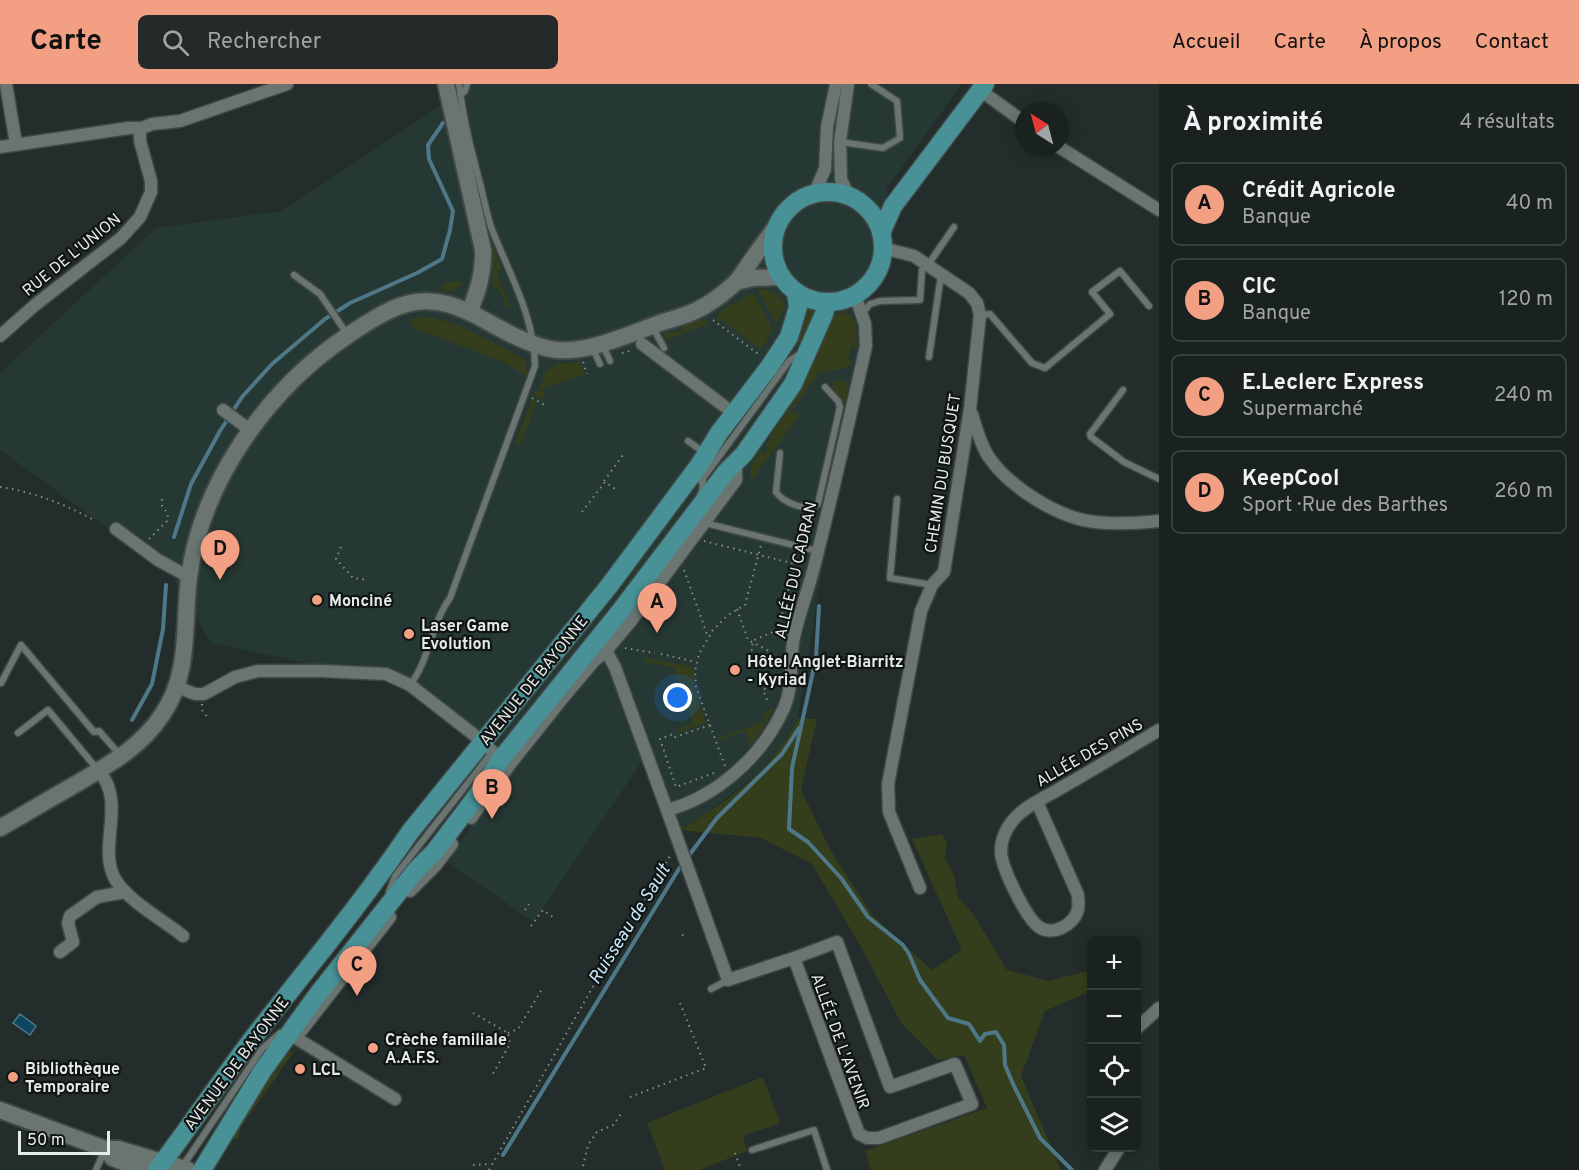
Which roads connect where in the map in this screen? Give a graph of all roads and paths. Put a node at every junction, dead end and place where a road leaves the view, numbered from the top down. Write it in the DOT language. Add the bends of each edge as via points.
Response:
graph roads {
  1 [pos="6,84"];
  2 [pos="287,84"];
  3 [pos="446,84"];
  4 [pos="459,84"];
  5 [pos="467,84"];
  6 [pos="848,84"];
  7 [pos="871,84"];
  8 [pos="837,86"];
  9 [pos="979,86"];
  10 [pos="461,96"];
  11 [pos="1015,115"];
  12 [pos="142,128"];
  13 [pos="840,142"];
  14 [pos="16,144"];
  15 [pos="825,145"];
  16 [pos="0,147"];
  17 [pos="1069,153"];
  18 [pos="814,194"];
  19 [pos="858,202"];
  20 [pos="1159,210"];
  21 [pos="778,224"];
  22 [pos="954,227"];
  23 [pos="882,240"];
  24 [pos="926,264"];
  25 [pos="941,274"];
  26 [pos="294,275"];
  27 [pos="782,277"];
  28 [pos="736,282"];
  29 [pos="796,292"];
  30 [pos="855,295"];
  31 [pos="827,302"];
  32 [pos="1149,306"];
  33 [pos="470,311"];
  34 [pos="862,314"];
  35 [pos="980,315"];
  36 [pos="713,320"];
  37 [pos="652,326"];
  38 [pos="343,328"];
  39 [pos="0,336"];
  40 [pos="789,337"];
  41 [pos="642,344"];
  42 [pos="535,345"];
  43 [pos="597,345"];
  44 [pos="664,348"];
  45 [pos="807,350"];
  46 [pos="761,356"];
  47 [pos="929,357"];
  48 [pos="582,360"];
  49 [pos="610,361"];
  50 [pos="789,361"];
  51 [pos="600,364"];
  52 [pos="587,374"];
  53 [pos="825,387"];
  54 [pos="1123,390"];
  55 [pos="532,398"];
  56 [pos="546,406"];
  57 [pos="724,406"];
  58 [pos="223,410"];
  59 [pos="970,410"];
  60 [pos="244,425"];
  61 [pos="688,441"];
  62 [pos="780,453"];
  63 [pos="706,454"];
  64 [pos="623,455"];
  65 [pos="736,461"];
  66 [pos="1159,479"];
  67 [pos="604,481"];
  68 [pos="703,481"];
  69 [pos="0,487"];
  70 [pos="618,491"];
  71 [pos="162,495"];
  72 [pos="897,499"];
  73 [pos="582,512"];
  74 [pos="94,520"];
  75 [pos="1159,521"];
  76 [pos="704,523"];
  77 [pos="116,528"];
  78 [pos="762,538"];
  79 [pos="148,540"];
  80 [pos="704,541"];
  81 [pos="341,547"];
  82 [pos="817,550"];
  83 [pos="759,553"];
  84 [pos="684,570"];
  85 [pos="189,577"];
  86 [pos="368,580"];
  87 [pos="932,585"];
  88 [pos="737,609"];
  89 [pos="708,637"];
  90 [pos="752,643"];
  91 [pos="626,648"];
  92 [pos="606,651"];
  93 [pos="769,651"];
  94 [pos="655,653"];
  95 [pos="661,654"];
  96 [pos="696,662"];
  97 [pos="1,683"];
  98 [pos="411,685"];
  99 [pos="177,687"];
  100 [pos="202,702"];
  101 [pos="769,704"];
  102 [pos="208,718"];
  103 [pos="710,725"];
  104 [pos="1159,730"];
  105 [pos="18,733"];
  106 [pos="492,751"];
  107 [pos="121,756"];
  108 [pos="726,768"];
  109 [pos="99,771"];
  110 [pos="716,772"];
  111 [pos="1036,802"];
  112 [pos="667,810"];
  113 [pos="0,828"];
  114 [pos="669,849"];
  115 [pos="395,876"];
  116 [pos="920,888"];
  117 [pos="125,892"];
  118 [pos="529,904"];
  119 [pos="525,910"];
  120 [pos="555,917"];
  121 [pos="531,926"];
  122 [pos="682,935"];
  123 [pos="183,936"];
  124 [pos="688,936"];
  125 [pos="60,952"];
  126 [pos="794,958"];
  127 [pos="728,980"];
  128 [pos="542,989"];
  129 [pos="711,989"];
  130 [pos="680,1003"];
  131 [pos="1159,1008"];
  132 [pos="473,1013"];
  133 [pos="1141,1025"];
  134 [pos="268,1028"];
  135 [pos="508,1033"];
  136 [pos="296,1038"];
  137 [pos="269,1045"];
  138 [pos="491,1077"];
  139 [pos="630,1097"];
  140 [pos="395,1099"];
  141 [pos="0,1110"];
  142 [pos="623,1111"];
  143 [pos="105,1149"];
  144 [pos="752,1150"];
  145 [pos="1116,1152"];
  146 [pos="735,1153"];
  147 [pos="490,1164"];
  148 [pos="473,1165"];
  149 [pos="160,1166"];
  150 [pos="583,1166"];
  151 [pos="183,1169"];
  152 [pos="96,1170"];
  153 [pos="142,1170"];
  154 [pos="202,1170"];
  155 [pos="489,1170"];
  156 [pos="741,1170"];
  157 [pos="827,1170"];
  158 [pos="1105,1170"];
  1 -- 14 [label="street"];
  2 -- 12 [label="street" via="180,121"];
  3 -- 33 [label="street" via="483,250 480,286"];
  4 -- 10 [label="lane"];
  5 -- 10 [label="lane"];
  6 -- 13 [label="street"];
  7 -- 13 [label="lane" via="897,101 900,138 883,148"];
  8 -- 15 [label="street"];
  9 -- 11 [label="street"];
  9 -- 19 [label="main road" via="886,201"];
  9 -- 23 [label="main road" via="893,206"];
  10 -- 42 [label="lane" via="490,224"];
  12 -- 14 [label="street"];
  12 -- 39 [label="street, RUE DE L'UNION" via="140,141 151,192 140,217 121,238"];
  13 -- 15 [label="street"];
  13 -- 19 [label="street" via="841,179"];
  14 -- 16 [label="street"];
  15 -- 18 [label="street" via="825,169"];
  17 -- 20 [label="street"];
  18 -- 19 [label="main road" via="830,192"];
  18 -- 21 [label="main road" via="788,209"];
  19 -- 23 [label="main road" via="876,220"];
  21 -- 27 [label="main road" via="774,255"];
  21 -- 28 [label="street"];
  22 -- 24 [label="lane"];
  23 -- 24 [label="street"];
  23 -- 30 [label="main road" via="881,262 875,275"];
  24 -- 25 [label="street"];
  24 -- 34 [label="lane" via="920,300 880,301 870,304"];
  25 -- 35 [label="street" via="969,293"];
  25 -- 47 [label="lane"];
  26 -- 38 [label="lane" via="320,294"];
  27 -- 28 [label="street"];
  27 -- 29 [label="main road"];
  28 -- 37 [label="street" via="697,310"];
  29 -- 31 [label="main road"];
  29 -- 40 [label="main road, AVENUE DE BAYONNE" via="798,307"];
  30 -- 31 [label="main road"];
  30 -- 34 [label="street, ALLÉE DU CADRAN"];
  31 -- 45 [label="main road, AVENUE DE BAYONNE"];
  32 -- 35 [label="lane" via="1120,272 1092,292 1110,314 1045,368 1032,363 990,314"];
  33 -- 38 [label="street" via="420,300"];
  33 -- 42 [label="street"];
  34 -- 82 [label="street, ALLÉE DU CADRAN" via="866,346"];
  35 -- 59 [label="street, CHEMIN DU BUSQUET"];
  36 -- 46 [label="path"];
  37 -- 43 [label="street"];
  37 -- 44 [label="lane"];
  38 -- 60 [label="street" via="326,351"];
  40 -- 50 [label="lane"];
  40 -- 63 [label="main road, AVENUE DE BAYONNE"];
  41 -- 57 [label="street"];
  42 -- 43 [label="street" via="564,352"];
  42 -- 98 [label="lane" via="535,366 525,395 450,598"];
  43 -- 49 [label="lane"];
  43 -- 51 [label="lane"];
  45 -- 50 [label="lane"];
  45 -- 65 [label="main road, AVENUE DE BAYONNE" via="783,400"];
  48 -- 52 [label="path"];
  50 -- 68 [label="lane"];
  53 -- 62 [label="lane" via="840,407 818,504 811,508 786,502 776,492"];
  54 -- 66 [label="lane" via="1091,437 1124,462"];
  55 -- 56 [label="path"];
  58 -- 60 [label="street"];
  59 -- 75 [label="street" via="978,436 994,464 1040,502 1094,522"];
  59 -- 87 [label="street, CHEMIN DU BUSQUET" via="944,572"];
  60 -- 85 [label="street" via="200,531"];
  61 -- 63 [label="lane"];
  63 -- 106 [label="main road, AVENUE DE BAYONNE"];
  64 -- 67 [label="path"];
  65 -- 76 [label="street, AVENUE DE BAYONNE" via="736,480"];
  65 -- 106 [label="main road, AVENUE DE BAYONNE" via="618,614"];
  67 -- 70 [label="path"];
  67 -- 73 [label="path"];
  68 -- 106 [label="lane" via="696,482 494,738"];
  68 -- 106 [label="lane" via="702,492 647,566 502,748"];
  69 -- 74 [label="path" via="58,501"];
  71 -- 79 [label="path" via="162,506 168,514 166,521"];
  72 -- 87 [label="lane" via="890,578"];
  76 -- 78 [label="lane"];
  76 -- 92 [label="street, AVENUE DE BAYONNE"];
  77 -- 85 [label="street" via="158,560"];
  78 -- 82 [label="lane"];
  78 -- 83 [label="path"];
  80 -- 83 [label="path"];
  81 -- 86 [label="path" via="336,559 353,578"];
  82 -- 112 [label="street, ALLÉE DU CADRAN" via="794,639 791,683 784,708 765,742 726,780"];
  83 -- 88 [label="path" via="745,605"];
  83 -- 90 [label="path" via="795,564 778,630"];
  84 -- 89 [label="path"];
  85 -- 99 [label="street" via="185,652"];
  87 -- 116 [label="street, CHEMIN DU BUSQUET" via="921,610 888,784 888,812"];
  88 -- 89 [label="path"];
  88 -- 90 [label="path"];
  89 -- 96 [label="path"];
  90 -- 93 [label="path"];
  90 -- 101 [label="path"];
  91 -- 94 [label="path"];
  92 -- 112 [label="street"];
  92 -- 136 [label="street, AVENUE DE BAYONNE" via="511,763"];
  95 -- 96 [label="path"];
  96 -- 103 [label="path" via="696,687"];
  97 -- 107 [label="lane" via="21,645 94,732 99,731"];
  98 -- 99 [label="street" via="386,674 258,671 236,677 204,694"];
  98 -- 106 [label="street"];
  99 -- 107 [label="street" via="144,738"];
  100 -- 102 [label="path"];
  103 -- 108 [label="path"];
  103 -- 110 [label="path" via="660,739 676,787"];
  104 -- 111 [label="street, ALLÉE DES PINS"];
  105 -- 109 [label="lane" via="48,710"];
  106 -- 115 [label="lane"];
  106 -- 137 [label="main road, AVENUE DE BAYONNE" via="473,801"];
  106 -- 149 [label="main road, AVENUE DE BAYONNE" via="414,826"];
  107 -- 109 [label="street"];
  109 -- 113 [label="street"];
  109 -- 117 [label="street" via="109,787 112,808 110,862 114,878"];
  111 -- 111 [label="street, ALLÉE DES PINS" via="1016,817 1005,832 1001,850 1003,863 1030,917 1040,928 1052,931 1075,919 1078,896"];
  112 -- 127 [label="street"];
  114 -- 147 [label="path" via="670,855"];
  115 -- 134 [label="lane" via="386,879"];
  115 -- 137 [label="lane" via="385,899"];
  117 -- 123 [label="street"];
  117 -- 125 [label="street" via="97,897 70,916 73,942"];
  118 -- 119 [label="path"];
  120 -- 121 [label="path" via="543,910"];
  122 -- 124 [label="path"];
  126 -- 126 [label="street, ALLÉE DE L'AVENIR" via="859,1134 879,1138 972,1104 955,1064 890,1087 837,942"];
  126 -- 127 [label="street, ALLÉE DE L'AVENIR"];
  127 -- 129 [label="lane"];
  128 -- 135 [label="path" via="518,1029"];
  130 -- 139 [label="path" via="706,1068"];
  131 -- 133 [label="street"];
  132 -- 135 [label="path"];
  135 -- 138 [label="path" via="510,1044"];
  136 -- 137 [label="street, AVENUE DE BAYONNE" via="291,1044"];
  136 -- 140 [label="street"];
  137 -- 151 [label="lane"];
  137 -- 154 [label="main road, AVENUE DE BAYONNE" via="263,1070"];
  141 -- 143 [label="street"];
  142 -- 150 [label="path" via="613,1125 597,1132 588,1145"];
  143 -- 149 [label="street" via="118,1149"];
  143 -- 152 [label="lane"];
  143 -- 153 [label="street" via="113,1158"];
  144 -- 157 [label="lane" via="814,1130"];
  145 -- 158 [label="street"];
  146 -- 156 [label="path"];
  147 -- 148 [label="path"];
  147 -- 155 [label="path"];
  149 -- 151 [label="street"];
}
